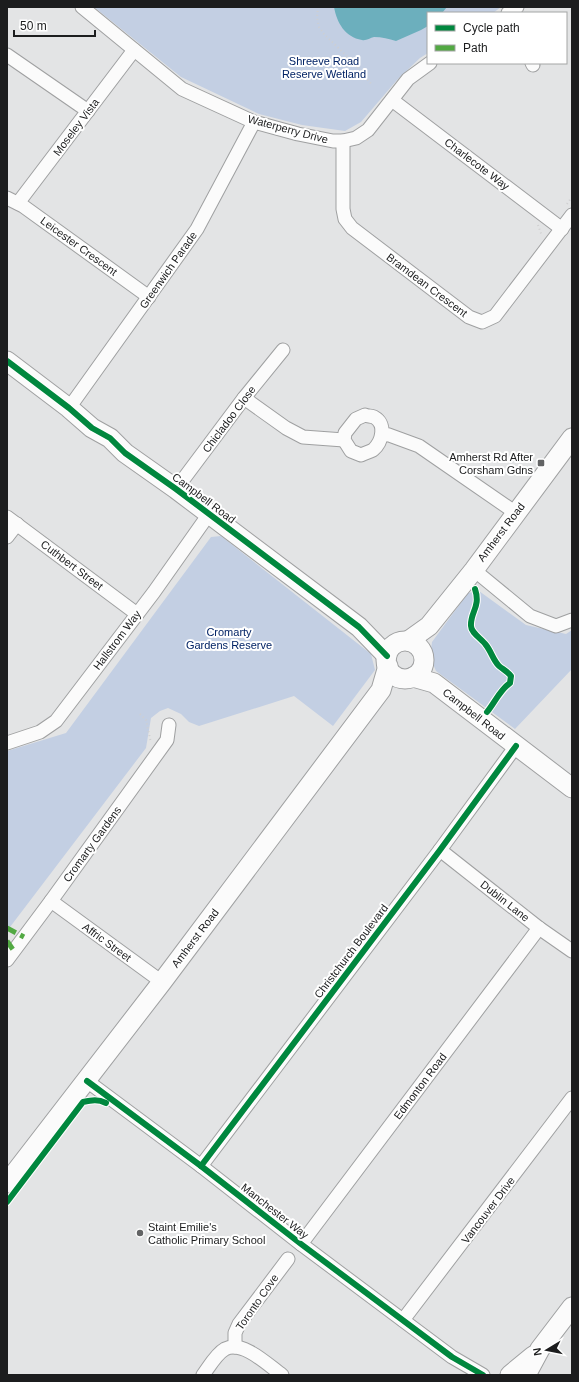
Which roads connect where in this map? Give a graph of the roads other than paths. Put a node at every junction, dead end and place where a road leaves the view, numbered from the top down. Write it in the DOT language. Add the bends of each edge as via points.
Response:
graph roads {
  1 [pos="82,7"];
  2 [pos="134,50"];
  3 [pos="7,55"];
  4 [pos="429,64"];
  5 [pos="392,100"];
  6 [pos="88,111"];
  7 [pos="254,122"];
  8 [pos="343,141"];
  9 [pos="13,201"];
  10 [pos="572,215"];
  11 [pos="562,228"];
  12 [pos="148,297"];
  13 [pos="283,350"];
  14 [pos="7,361"];
  15 [pos="244,398"];
  16 [pos="69,408"];
  17 [pos="382,434"];
  18 [pos="572,438"];
  19 [pos="344,440"];
  20 [pos="176,489"];
  21 [pos="516,513"];
  22 [pos="209,514"];
  23 [pos="12,520"];
  24 [pos="7,537"];
  25 [pos="474,570"];
  26 [pos="137,614"];
  27 [pos="572,620"];
  28 [pos="406,659"];
  29 [pos="169,725"];
  30 [pos="7,743"];
  31 [pos="516,746"];
  32 [pos="572,788"];
  33 [pos="440,850"];
  34 [pos="51,901"];
  35 [pos="539,928"];
  36 [pos="572,951"];
  37 [pos="7,960"];
  38 [pos="162,982"];
  39 [pos="86,1081"];
  40 [pos="572,1098"];
  41 [pos="201,1166"];
  42 [pos="7,1183"];
  43 [pos="301,1244"];
  44 [pos="288,1259"];
  45 [pos="572,1307"];
  46 [pos="403,1320"];
  47 [pos="235,1347"];
  48 [pos="540,1349"];
  49 [pos="452,1357"];
  50 [pos="203,1375"];
  51 [pos="282,1375"];
  52 [pos="468,1375"];
  53 [pos="483,1375"];
  54 [pos="510,1375"];
  55 [pos="526,1375"];
  1 -- 2 [label="street, Waterperry Drive"];
  2 -- 6 [label="street, Moseley Vista"];
  2 -- 7 [label="street, Waterperry Drive" via="182,89"];
  3 -- 6 [label="street"];
  4 -- 5 [label="street, Waterperry Drive" via="408,79"];
  5 -- 8 [label="street, Waterperry Drive" via="368,130 356,138"];
  5 -- 11 [label="street, Charlecote Way"];
  6 -- 9 [label="street, Moseley Vista"];
  7 -- 8 [label="street, Waterperry Drive" via="298,134"];
  7 -- 12 [label="street, Greenwich Parade" via="198,229"];
  8 -- 11 [label="street, Bramdean Crescent" via="345,219 352,228 469,317 482,322 495,316"];
  9 -- 12 [label="street, Leicester Crescent"];
  10 -- 11 [label="street, Bramdean Crescent"];
  12 -- 16 [label="street, Greenwich Parade"];
  13 -- 15 [label="street, Chicladoo Close"];
  14 -- 16 [label="main road, Campbell Road"];
  15 -- 19 [label="street" via="303,437"];
  15 -- 20 [label="street, Chicladoo Close"];
  16 -- 20 [label="main road, Campbell Road" via="92,428 110,438 125,453"];
  17 -- 19 [label="street" via="377,446 361,455 351,451"];
  17 -- 19 [label="street" via="382,425 365,415 356,419 345,433"];
  17 -- 21 [label="street" via="419,446"];
  18 -- 21 [label="main road, Amherst Road"];
  20 -- 22 [label="main road, Campbell Road"];
  21 -- 25 [label="main road, Amherst Road"];
  22 -- 26 [label="street, Hallstrom Way"];
  22 -- 28 [label="main road, Campbell Road" via="358,627"];
  23 -- 24 [label="street"];
  23 -- 26 [label="street, Cuthbert Street"];
  25 -- 27 [label="street" via="530,616 556,626"];
  25 -- 28 [label="main road, Amherst Road"];
  26 -- 30 [label="street, Hallstrom Way" via="56,722 40,732"];
  28 -- 31 [label="main road, Campbell Road"];
  28 -- 38 [label="main road, Amherst Road"];
  29 -- 34 [label="street, Cromarty Gardens" via="167,740"];
  31 -- 32 [label="main road, Campbell Road"];
  31 -- 33 [label="street, Christchurch Boulevard"];
  33 -- 35 [label="street, Dublin Lane"];
  33 -- 41 [label="street, Christchurch Boulevard"];
  34 -- 37 [label="street, Cromarty Gardens"];
  34 -- 38 [label="street, Affric Street"];
  35 -- 36 [label="street, Dublin Lane"];
  35 -- 43 [label="street, Edmonton Road"];
  38 -- 39 [label="main road, Amherst Road"];
  39 -- 41 [label="street, Manchester Way"];
  39 -- 42 [label="main road, Amherst Road"];
  40 -- 46 [label="street, Vancouver Drive"];
  41 -- 43 [label="street, Manchester Way"];
  43 -- 46 [label="street, Manchester Way"];
  44 -- 47 [label="street, Toronto Cove" via="239,1324 235,1333"];
  45 -- 48 [label="main road"];
  46 -- 49 [label="street, Manchester Way"];
  47 -- 50 [label="street" via="226,1348 219,1354"];
  47 -- 51 [label="street" via="252,1353"];
  48 -- 54 [label="main road"];
  48 -- 55 [label="main road"];
  49 -- 52 [label="street, Manchester Way"];
  49 -- 53 [label="street, Manchester Way"];
}
